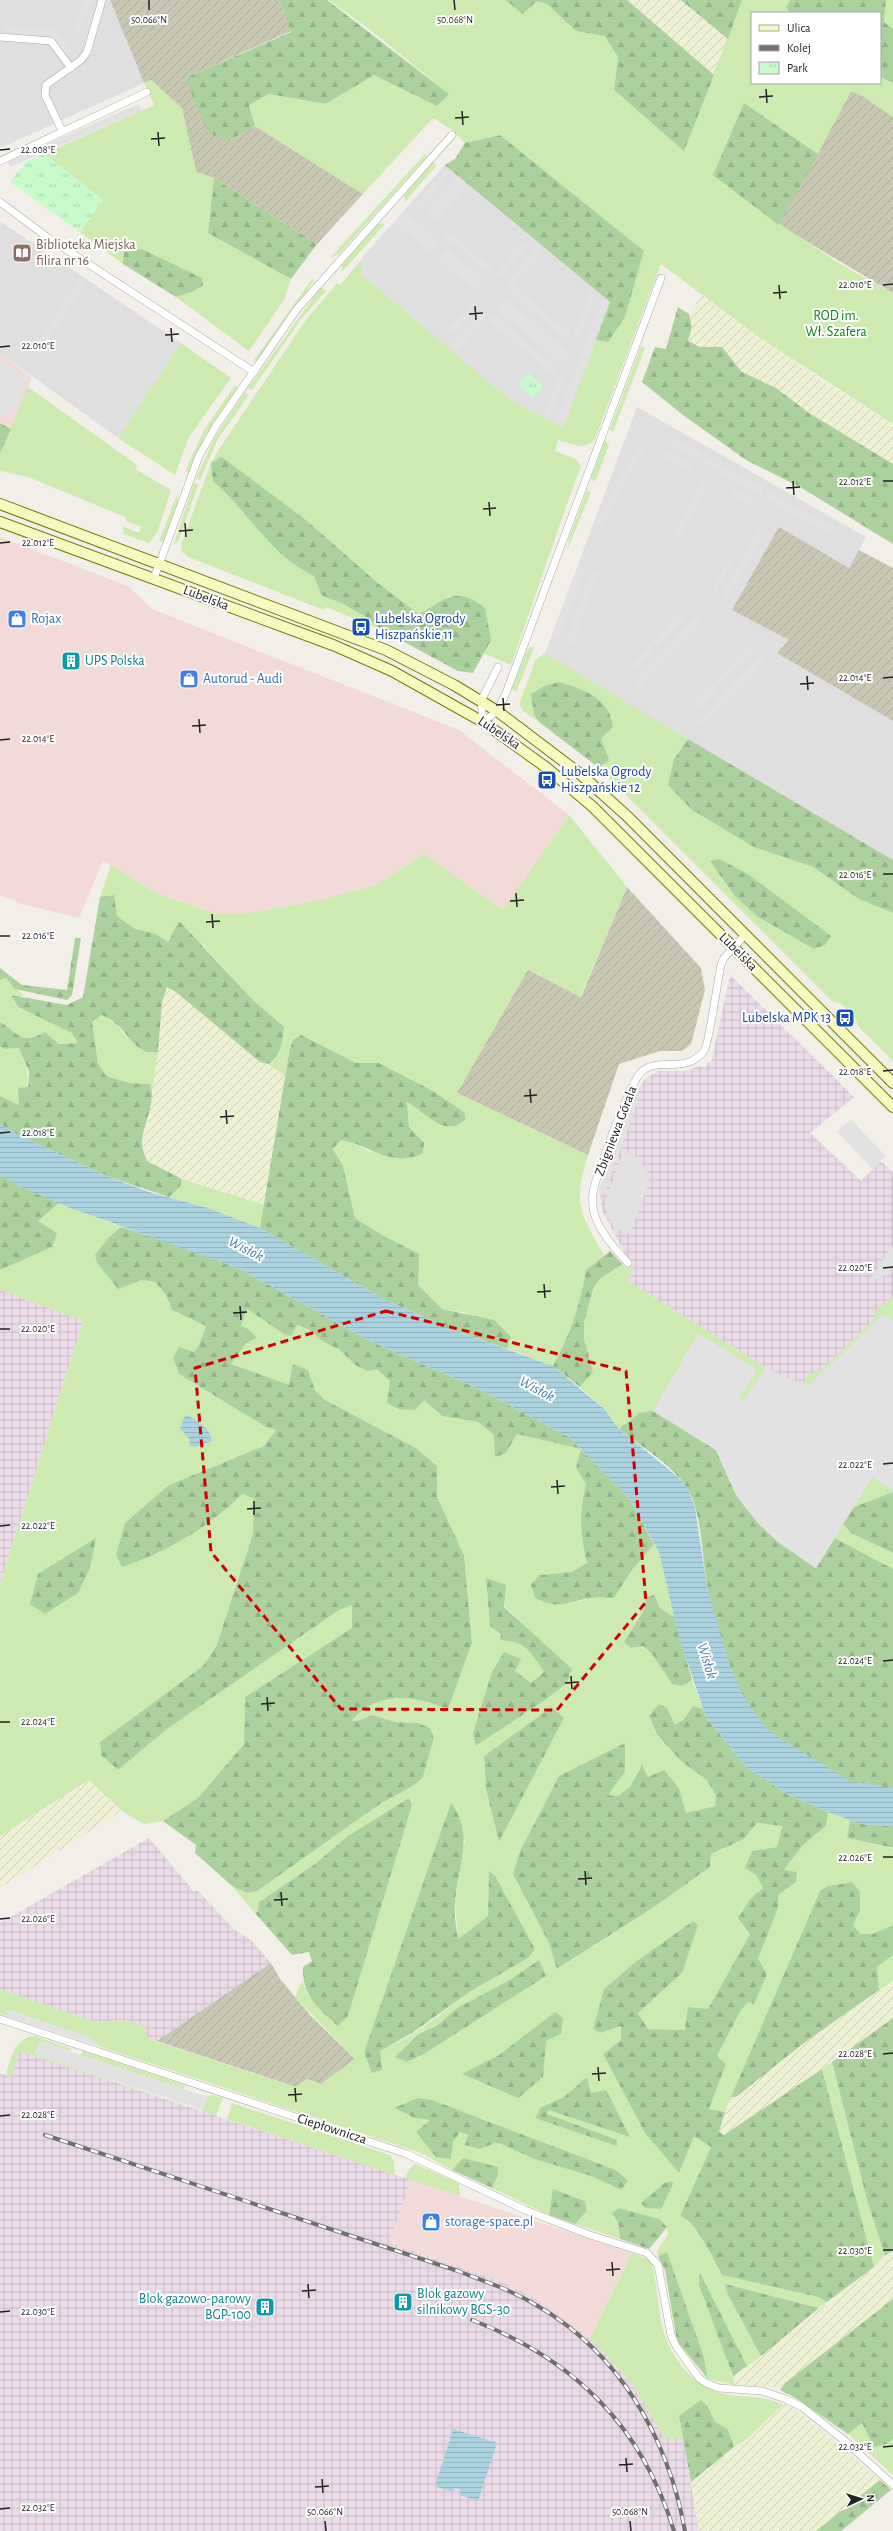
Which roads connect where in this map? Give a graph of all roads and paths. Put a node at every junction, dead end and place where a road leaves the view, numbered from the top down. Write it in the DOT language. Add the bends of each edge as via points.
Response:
graph roads {
  1 [pos="102,0"];
  2 [pos="0,36"];
  3 [pos="71,68"];
  4 [pos="147,92"];
  5 [pos="62,131"];
  6 [pos="452,135"];
  7 [pos="0,161"];
  8 [pos="0,202"];
  9 [pos="661,278"];
  10 [pos="254,372"];
  11 [pos="0,504"];
  12 [pos="0,522"];
  13 [pos="160,564"];
  14 [pos="154,578"];
  15 [pos="318,623"];
  16 [pos="313,638"];
  17 [pos="498,667"];
  18 [pos="481,701"];
  19 [pos="497,711"];
  20 [pos="484,722"];
  21 [pos="745,935"];
  22 [pos="733,947"];
  23 [pos="893,1083"];
  24 [pos="893,1107"];
  25 [pos="628,1263"];
  26 [pos="0,2019"];
  27 [pos="893,2485"];
  1 -- 3 [label="street" via="87,52"];
  2 -- 3 [label="street" via="51,41"];
  3 -- 5 [label="street" via="52,80 45,90"];
  4 -- 5 [label="street"];
  5 -- 7 [label="street"];
  6 -- 10 [label="street" via="327,273"];
  8 -- 10 [label="street" via="47,237"];
  9 -- 19 [label="street"];
  10 -- 13 [label="street" via="216,426 199,456"];
  11 -- 13 [label="main road, Lubelska"];
  12 -- 14 [label="main road, Lubelska"];
  13 -- 14 [label="street"];
  13 -- 15 [label="main road, Lubelska"];
  14 -- 16 [label="main road, Lubelska"];
  15 -- 16 [label="main road" via="311,629"];
  15 -- 18 [label="main road, Lubelska" via="407,660"];
  16 -- 20 [label="main road, Lubelska" via="392,671"];
  17 -- 18 [label="street"];
  18 -- 19 [label="main road, Lubelska"];
  18 -- 20 [label="street"];
  19 -- 20 [label="street"];
  19 -- 21 [label="main road, Lubelska" via="537,739 596,788"];
  20 -- 22 [label="main road, Lubelska" via="548,768 593,807"];
  21 -- 22 [label="street, Zbigniewa Górala"];
  21 -- 23 [label="main road, Lubelska"];
  22 -- 24 [label="main road, Lubelska"];
  22 -- 25 [label="street, Zbigniewa Górala" via="721,965 706,1050 692,1063 656,1066 641,1072 629,1092 593,1193 593,1209 598,1221 614,1248"];
  26 -- 27 [label="street, Ciepłownicza" via="406,2154 525,2210 590,2235 648,2253 656,2260 660,2273 671,2335 699,2378 719,2388 762,2391 802,2407 845,2441"];
}
